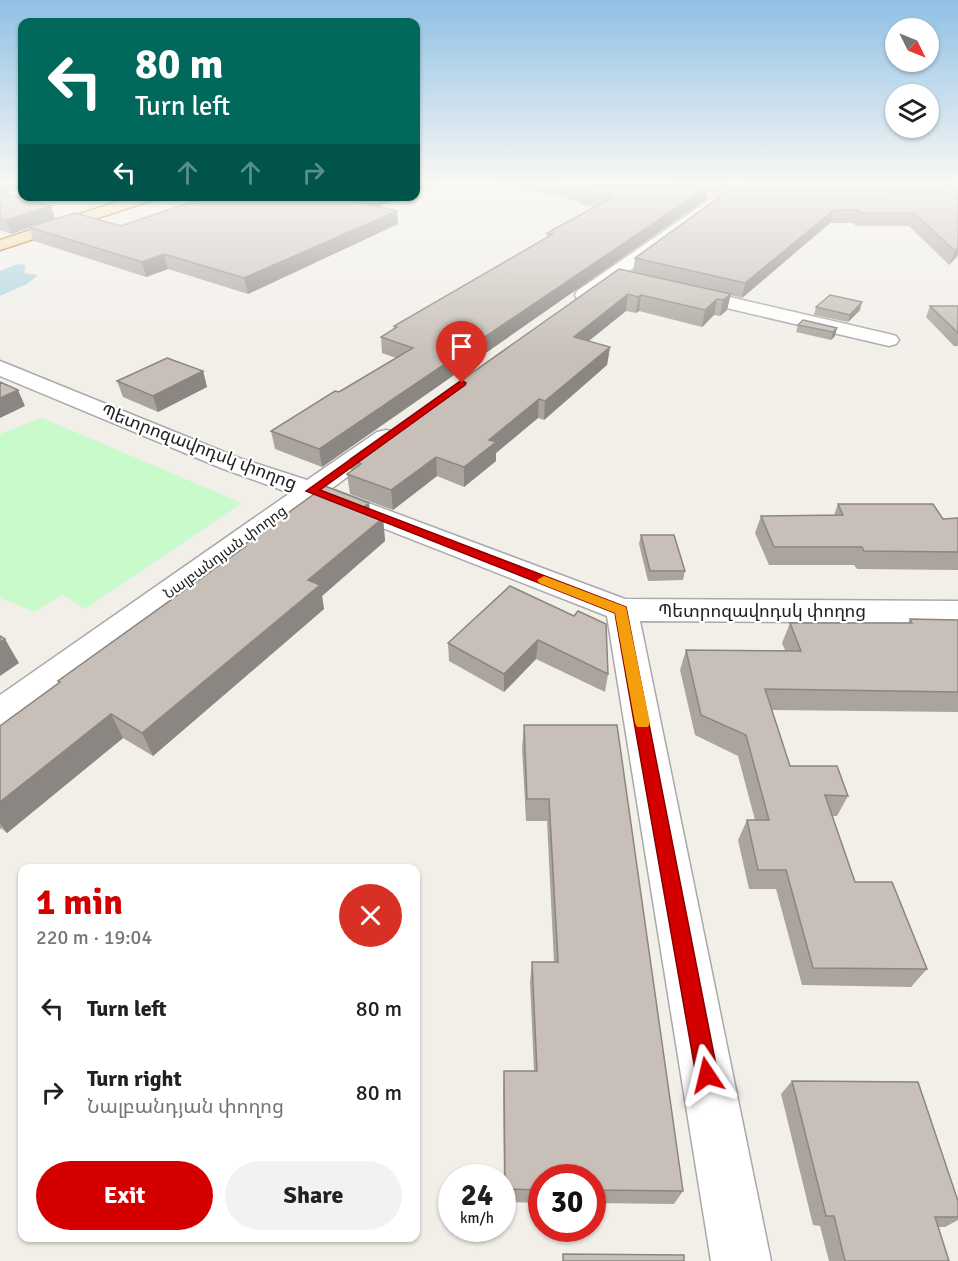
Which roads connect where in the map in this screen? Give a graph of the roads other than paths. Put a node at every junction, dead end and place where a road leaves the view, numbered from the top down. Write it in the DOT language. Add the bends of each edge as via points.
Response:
graph roads {
  1 [pos="669,241"];
  2 [pos="669,289"];
  3 [pos="563,310"];
  4 [pos="888,340"];
  5 [pos="0,368"];
  6 [pos="408,421"];
  7 [pos="312,491"];
  8 [pos="621,610"];
  9 [pos="958,612"];
  10 [pos="0,714"];
  11 [pos="741,1261"];
  1 -- 3 [label="street" via="623,278"];
  2 -- 4 [label="street"];
  5 -- 7 [label="street, Պետրոզավոդսկ փողոց" via="230,463"];
  6 -- 7 [label="street, Նալբանդյան փողոց"];
  7 -- 8 [label="street, Պետրոզավոդսկ փողոց"];
  7 -- 10 [label="street, Նալբանդյան փողոց"];
  8 -- 9 [label="street, Պետրոզավոդսկ փողոց"];
  8 -- 11 [label="street"];
}
